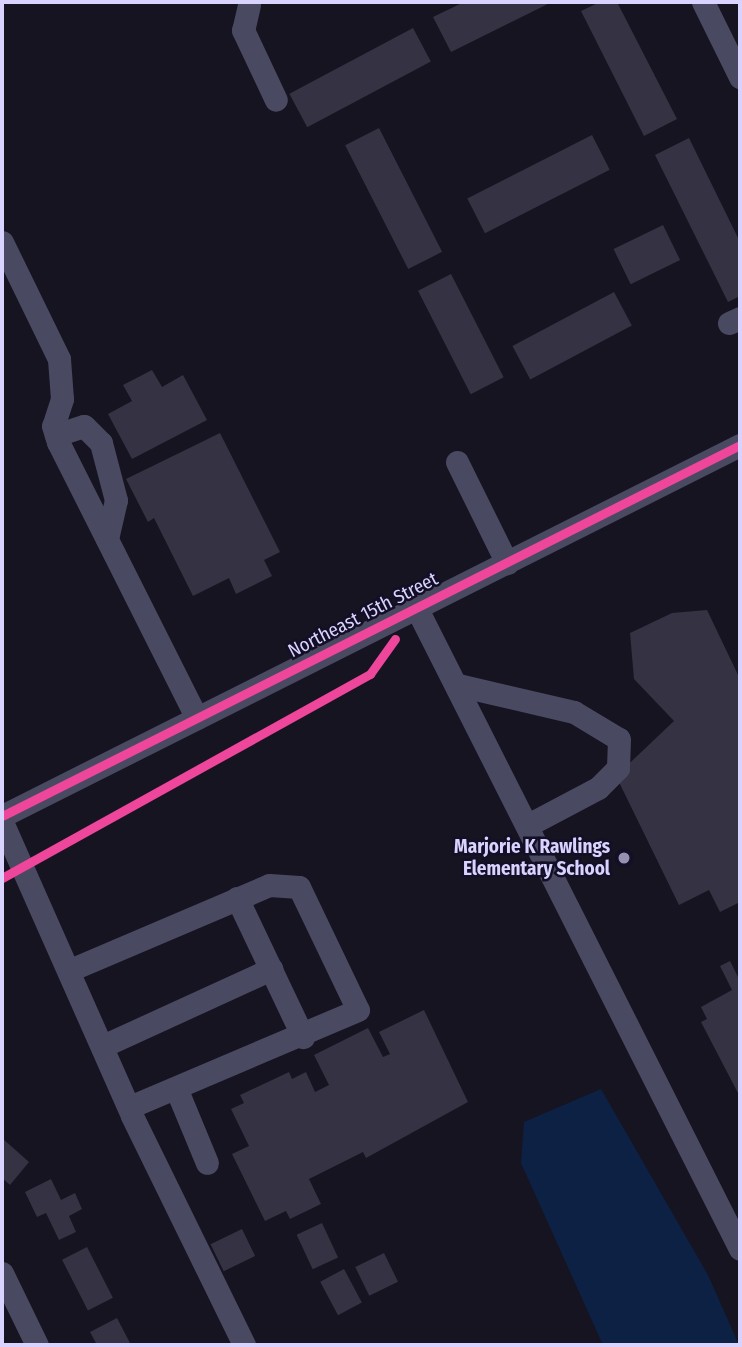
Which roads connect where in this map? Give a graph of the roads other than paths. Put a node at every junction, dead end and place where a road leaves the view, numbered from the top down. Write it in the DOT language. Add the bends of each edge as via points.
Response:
graph roads {
  1 [pos="703,2"];
  2 [pos="249,5"];
  3 [pos="740,77"];
  4 [pos="276,100"];
  5 [pos="2,242"];
  6 [pos="56,435"];
  7 [pos="740,445"];
  8 [pos="457,462"];
  9 [pos="107,539"];
  10 [pos="508,563"];
  11 [pos="416,607"];
  12 [pos="458,685"];
  13 [pos="197,718"];
  14 [pos="2,816"];
  15 [pos="2,822"];
  16 [pos="530,824"];
  17 [pos="237,898"];
  18 [pos="271,969"];
  19 [pos="70,970"];
  20 [pos="303,1037"];
  21 [pos="105,1045"];
  22 [pos="176,1088"];
  23 [pos="129,1107"];
  24 [pos="207,1163"];
  25 [pos="740,1249"];
  26 [pos="2,1273"];
  27 [pos="37,1345"];
  28 [pos="244,1345"];
  1 -- 3 [label="street"];
  2 -- 4 [label="street" via="243,30"];
  5 -- 6 [label="street" via="60,359"];
  6 -- 9 [label="street"];
  6 -- 9 [label="street" via="84,426 101,443 116,500"];
  7 -- 10 [label="street, Northeast 15th Street"];
  8 -- 10 [label="street"];
  9 -- 13 [label="street"];
  10 -- 11 [label="street, Northeast 15th Street"];
  11 -- 12 [label="street"];
  11 -- 13 [label="street, Northeast 15th Street"];
  12 -- 16 [label="street"];
  12 -- 16 [label="street" via="574,712 619,739 618,768 598,788"];
  13 -- 14 [label="street, Northeast 15th Street"];
  15 -- 19 [label="street"];
  16 -- 25 [label="street"];
  17 -- 18 [label="street"];
  17 -- 19 [label="street"];
  17 -- 20 [label="street" via="269,885 299,887 358,1010"];
  18 -- 20 [label="street"];
  18 -- 21 [label="street"];
  19 -- 21 [label="street"];
  20 -- 22 [label="street"];
  21 -- 23 [label="street"];
  22 -- 23 [label="street"];
  22 -- 24 [label="street"];
  23 -- 28 [label="street"];
  26 -- 27 [label="street"];
}
